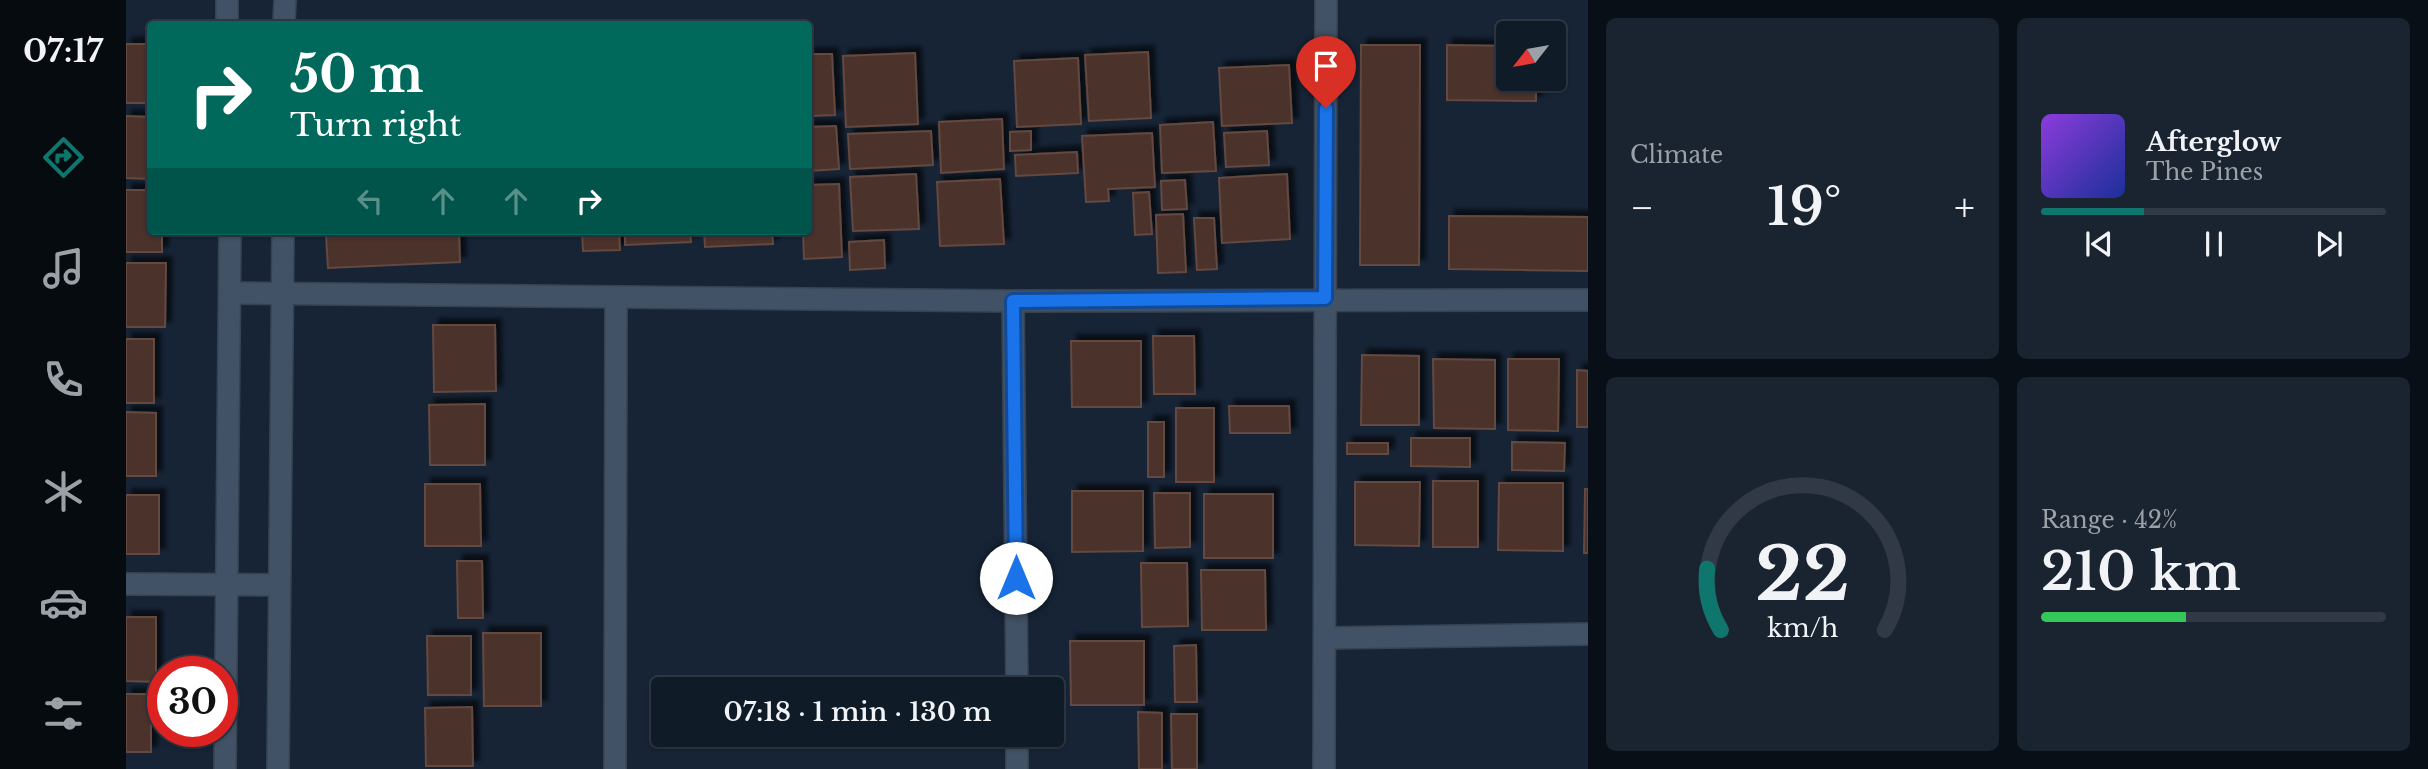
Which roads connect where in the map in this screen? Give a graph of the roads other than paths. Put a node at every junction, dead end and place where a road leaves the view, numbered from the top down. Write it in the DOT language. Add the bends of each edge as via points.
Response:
graph roads {
  1 [pos="227,0"];
  2 [pos="285,0"];
  3 [pos="1326,0"];
  4 [pos="227,21"];
  5 [pos="284,21"];
  6 [pos="230,235"];
  7 [pos="283,235"];
  8 [pos="282,292"];
  9 [pos="230,293"];
  10 [pos="1325,298"];
  11 [pos="616,299"];
  12 [pos="1588,300"];
  13 [pos="1013,301"];
  14 [pos="126,584"];
  15 [pos="227,584"];
  16 [pos="279,585"];
  17 [pos="1588,634"];
  18 [pos="1326,638"];
  19 [pos="1017,677"];
  20 [pos="1017,747"];
  21 [pos="225,769"];
  22 [pos="278,769"];
  23 [pos="615,769"];
  24 [pos="1017,769"];
  25 [pos="1324,769"];
  1 -- 4 [label="street"];
  2 -- 5 [label="street"];
  3 -- 10 [label="street"];
  6 -- 9 [label="street"];
  7 -- 8 [label="street"];
  8 -- 9 [label="street"];
  8 -- 11 [label="street"];
  8 -- 16 [label="street"];
  9 -- 15 [label="street"];
  10 -- 12 [label="street"];
  10 -- 13 [label="street"];
  10 -- 18 [label="street"];
  11 -- 13 [label="street"];
  11 -- 23 [label="street"];
  13 -- 19 [label="street"];
  14 -- 15 [label="street"];
  15 -- 16 [label="street"];
  15 -- 21 [label="street"];
  16 -- 22 [label="street"];
  17 -- 18 [label="street"];
  18 -- 25 [label="street"];
  20 -- 24 [label="street"];
}
